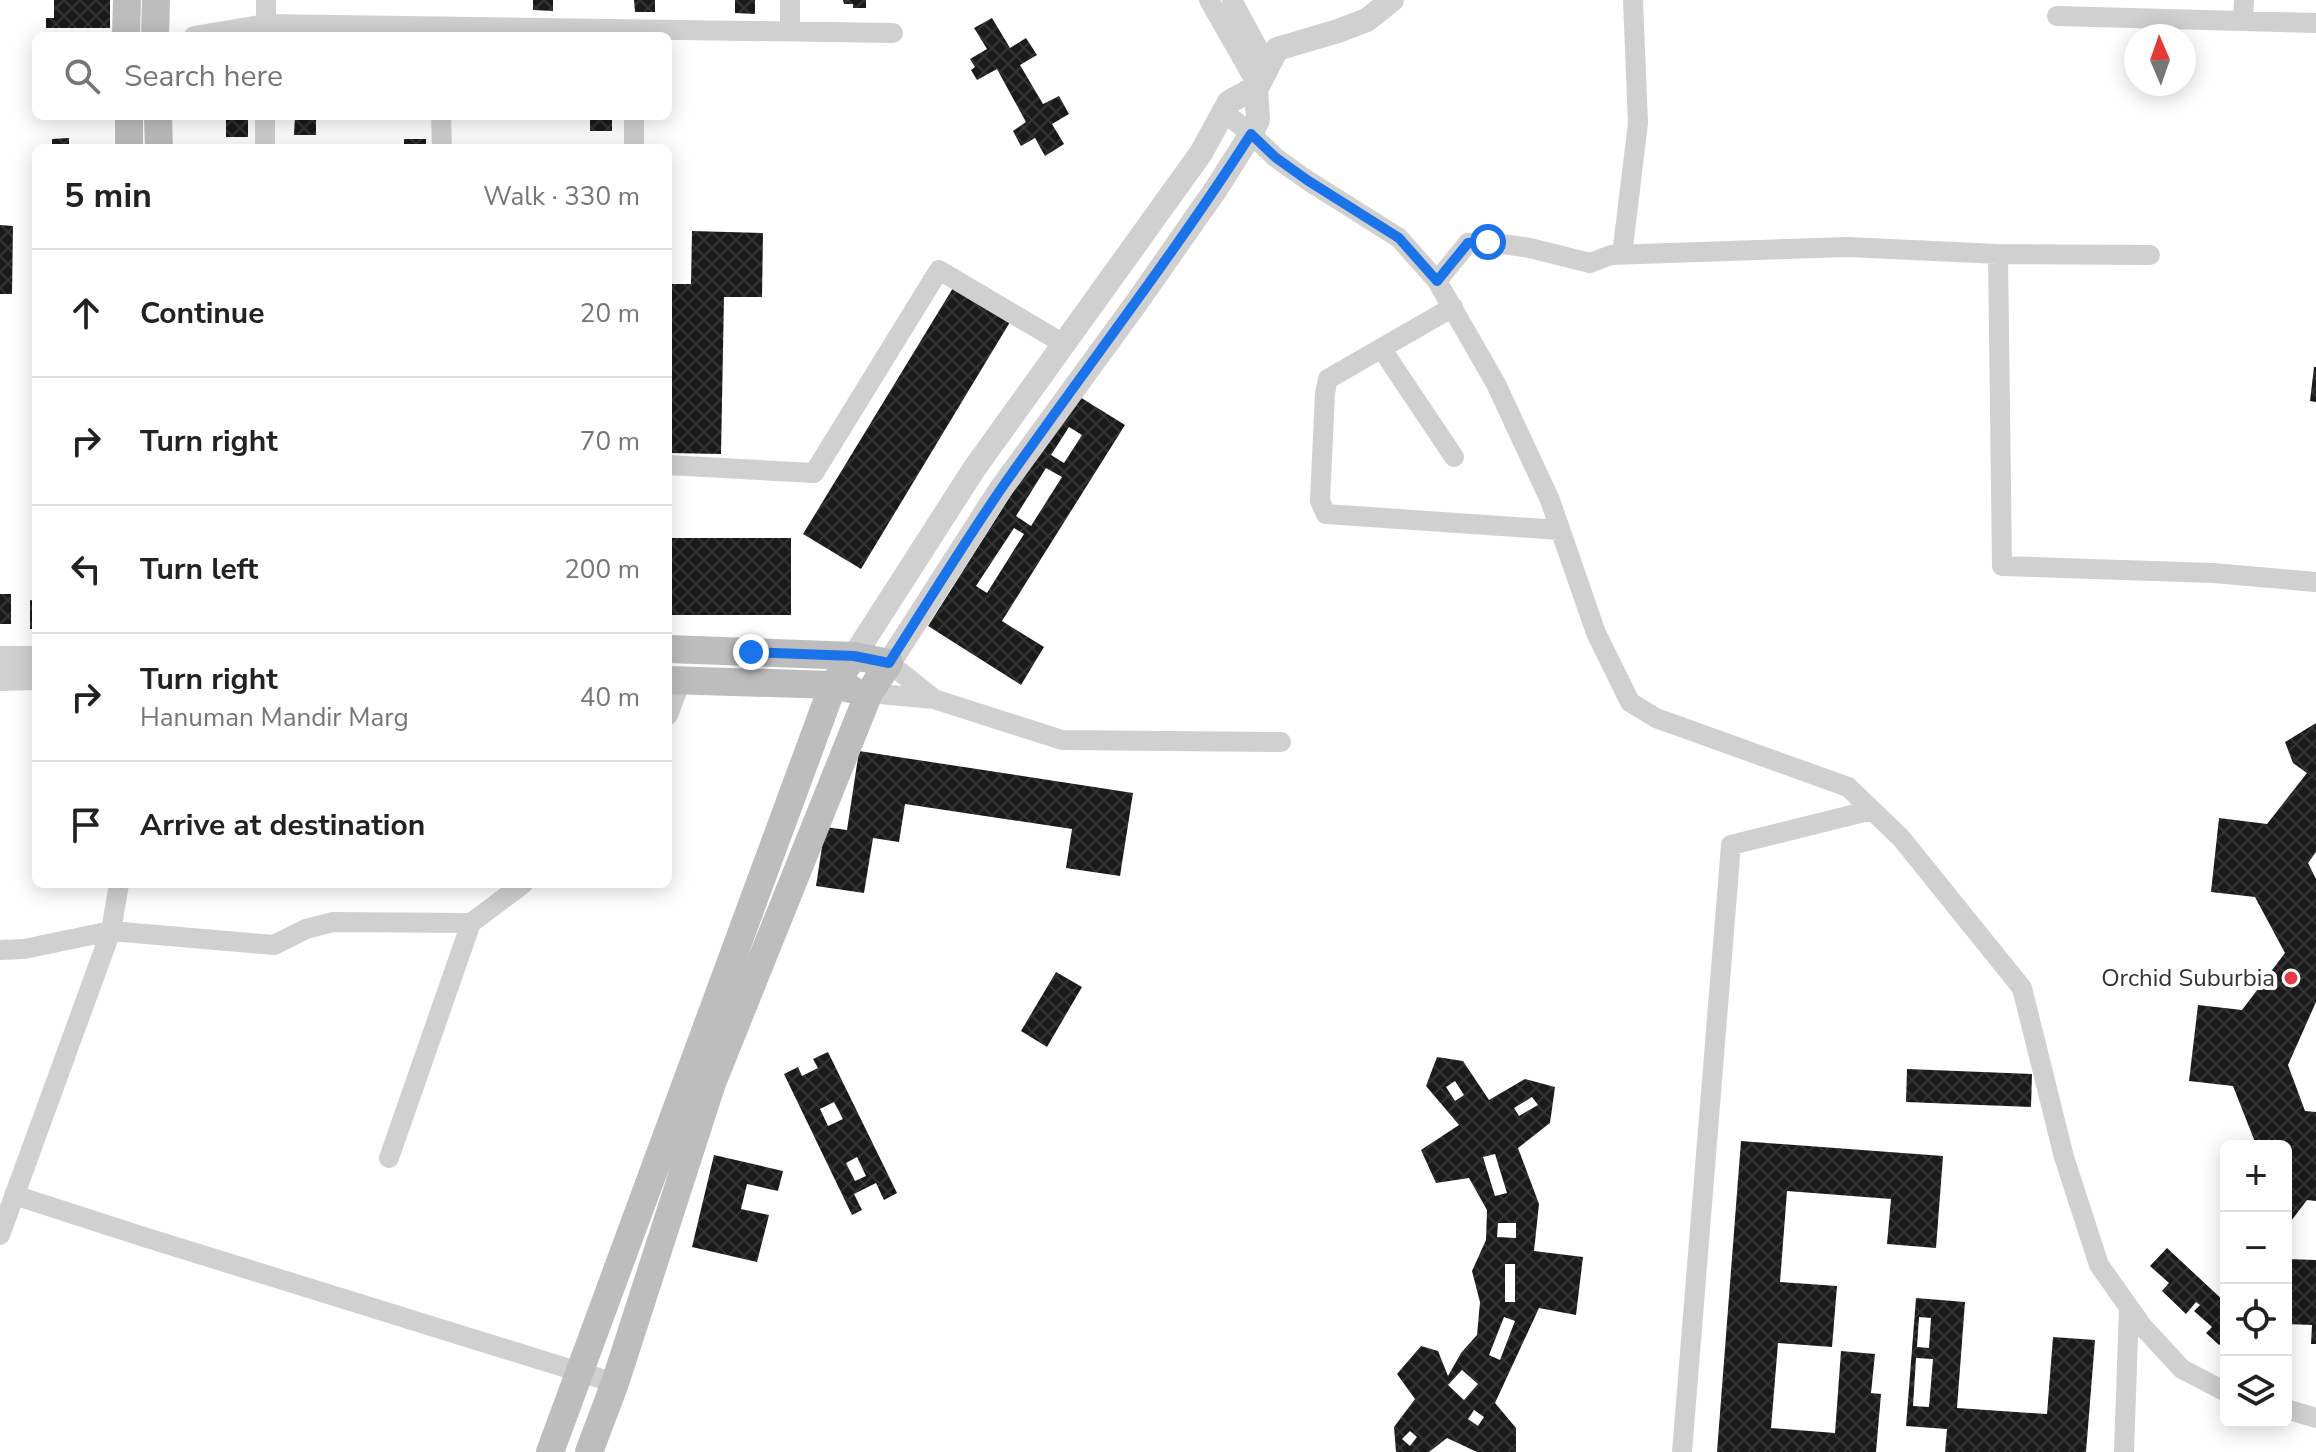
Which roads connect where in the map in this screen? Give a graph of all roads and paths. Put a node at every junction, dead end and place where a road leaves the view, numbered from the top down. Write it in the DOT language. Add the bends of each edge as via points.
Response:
graph roads {
  1 [pos="127,0"];
  2 [pos="156,0"];
  3 [pos="266,0"];
  4 [pos="790,0"];
  5 [pos="1209,0"];
  6 [pos="1232,0"];
  7 [pos="1392,0"];
  8 [pos="1633,0"];
  9 [pos="2244,0"];
  10 [pos="2057,16"];
  11 [pos="2243,21"];
  12 [pos="2316,23"];
  13 [pos="266,30"];
  14 [pos="439,31"];
  15 [pos="790,31"];
  16 [pos="126,32"];
  17 [pos="155,32"];
  18 [pos="242,32"];
  19 [pos="537,32"];
  20 [pos="672,33"];
  21 [pos="893,33"];
  22 [pos="1261,81"];
  23 [pos="1224,112"];
  24 [pos="129,120"];
  25 [pos="158,120"];
  26 [pos="265,120"];
  27 [pos="441,120"];
  28 [pos="634,120"];
  29 [pos="1251,134"];
  30 [pos="129,144"];
  31 [pos="159,144"];
  32 [pos="265,144"];
  33 [pos="442,144"];
  34 [pos="634,144"];
  35 [pos="1998,254"];
  36 [pos="1622,255"];
  37 [pos="2150,255"];
  38 [pos="1437,281"];
  39 [pos="1453,307"];
  40 [pos="1064,344"];
  41 [pos="1381,348"];
  42 [pos="1454,457"];
  43 [pos="672,465"];
  44 [pos="1560,530"];
  45 [pos="2316,582"];
  46 [pos="672,649"];
  47 [pos="751,652"];
  48 [pos="854,656"];
  49 [pos="0,658"];
  50 [pos="32,658"];
  51 [pos="889,663"];
  52 [pos="32,678"];
  53 [pos="0,679"];
  54 [pos="674,680"];
  55 [pos="748,682"];
  56 [pos="833,685"];
  57 [pos="869,693"];
  58 [pos="934,699"];
  59 [pos="1281,742"];
  60 [pos="1872,810"];
  61 [pos="118,888"];
  62 [pos="518,888"];
  63 [pos="471,923"];
  64 [pos="111,931"];
  65 [pos="0,950"];
  66 [pos="389,1158"];
  67 [pos="14,1195"];
  68 [pos="0,1235"];
  69 [pos="2129,1307"];
  70 [pos="579,1372"];
  71 [pos="615,1383"];
  72 [pos="2220,1389"];
  73 [pos="2292,1411"];
  74 [pos="2316,1418"];
  75 [pos="550,1452"];
  76 [pos="589,1452"];
  77 [pos="1682,1452"];
  78 [pos="2124,1452"];
  1 -- 16 [label="main road"];
  2 -- 17 [label="main road"];
  3 -- 13 [label="street"];
  4 -- 15 [label="street"];
  5 -- 22 [label="street"];
  6 -- 22 [label="street"];
  7 -- 22 [label="street" via="1367,20 1277,49"];
  8 -- 36 [label="street" via="1638,123"];
  9 -- 11 [label="street"];
  10 -- 11 [label="street"];
  11 -- 12 [label="street"];
  13 -- 14 [label="street"];
  13 -- 18 [label="street"];
  14 -- 19 [label="street"];
  15 -- 20 [label="street"];
  15 -- 21 [label="street"];
  22 -- 23 [label="street" via="1229,102"];
  22 -- 29 [label="street" via="1258,120"];
  23 -- 29 [label="street"];
  23 -- 40 [label="street" via="1201,153"];
  24 -- 30 [label="main road"];
  25 -- 31 [label="main road"];
  26 -- 32 [label="street"];
  27 -- 33 [label="street"];
  28 -- 34 [label="street"];
  29 -- 38 [label="street" via="1307,180 1399,238"];
  29 -- 51 [label="street" via="1000,490"];
  35 -- 36 [label="street" via="1848,247"];
  35 -- 37 [label="street"];
  35 -- 45 [label="street" via="2002,566"];
  36 -- 38 [label="street" via="1590,263 1530,248 1468,243"];
  38 -- 39 [label="street"];
  39 -- 41 [label="street"];
  39 -- 44 [label="street" via="1496,384"];
  40 -- 43 [label="street" via="939,270 814,473"];
  40 -- 48 [label="street" via="974,469"];
  41 -- 42 [label="street"];
  41 -- 44 [label="street" via="1328,379 1320,501 1326,514"];
  44 -- 60 [label="street" via="1596,633 1630,702 1656,718 1848,787"];
  46 -- 47 [label="main road"];
  47 -- 48 [label="main road"];
  47 -- 55 [label="main road"];
  48 -- 51 [label="main road"];
  48 -- 56 [label="main road"];
  49 -- 50 [label="street"];
  51 -- 57 [label="main road"];
  51 -- 58 [label="street"];
  52 -- 53 [label="street"];
  54 -- 55 [label="main road"];
  55 -- 56 [label="main road"];
  56 -- 57 [label="main road"];
  56 -- 70 [label="main road"];
  57 -- 58 [label="street"];
  57 -- 71 [label="main road" via="712,1083"];
  58 -- 59 [label="street" via="1062,740"];
  60 -- 69 [label="street" via="1901,838 2022,988 2064,1157 2099,1265"];
  60 -- 77 [label="street" via="1731,845"];
  61 -- 64 [label="street"];
  62 -- 63 [label="street"];
  63 -- 64 [label="street" via="333,922 274,945"];
  63 -- 66 [label="street"];
  64 -- 65 [label="street"];
  64 -- 67 [label="street"];
  67 -- 68 [label="street"];
  67 -- 70 [label="street"];
  69 -- 72 [label="street" via="2182,1369"];
  69 -- 78 [label="street"];
  70 -- 71 [label="street"];
  70 -- 75 [label="main road"];
  71 -- 76 [label="main road"];
  73 -- 74 [label="street"];
}
